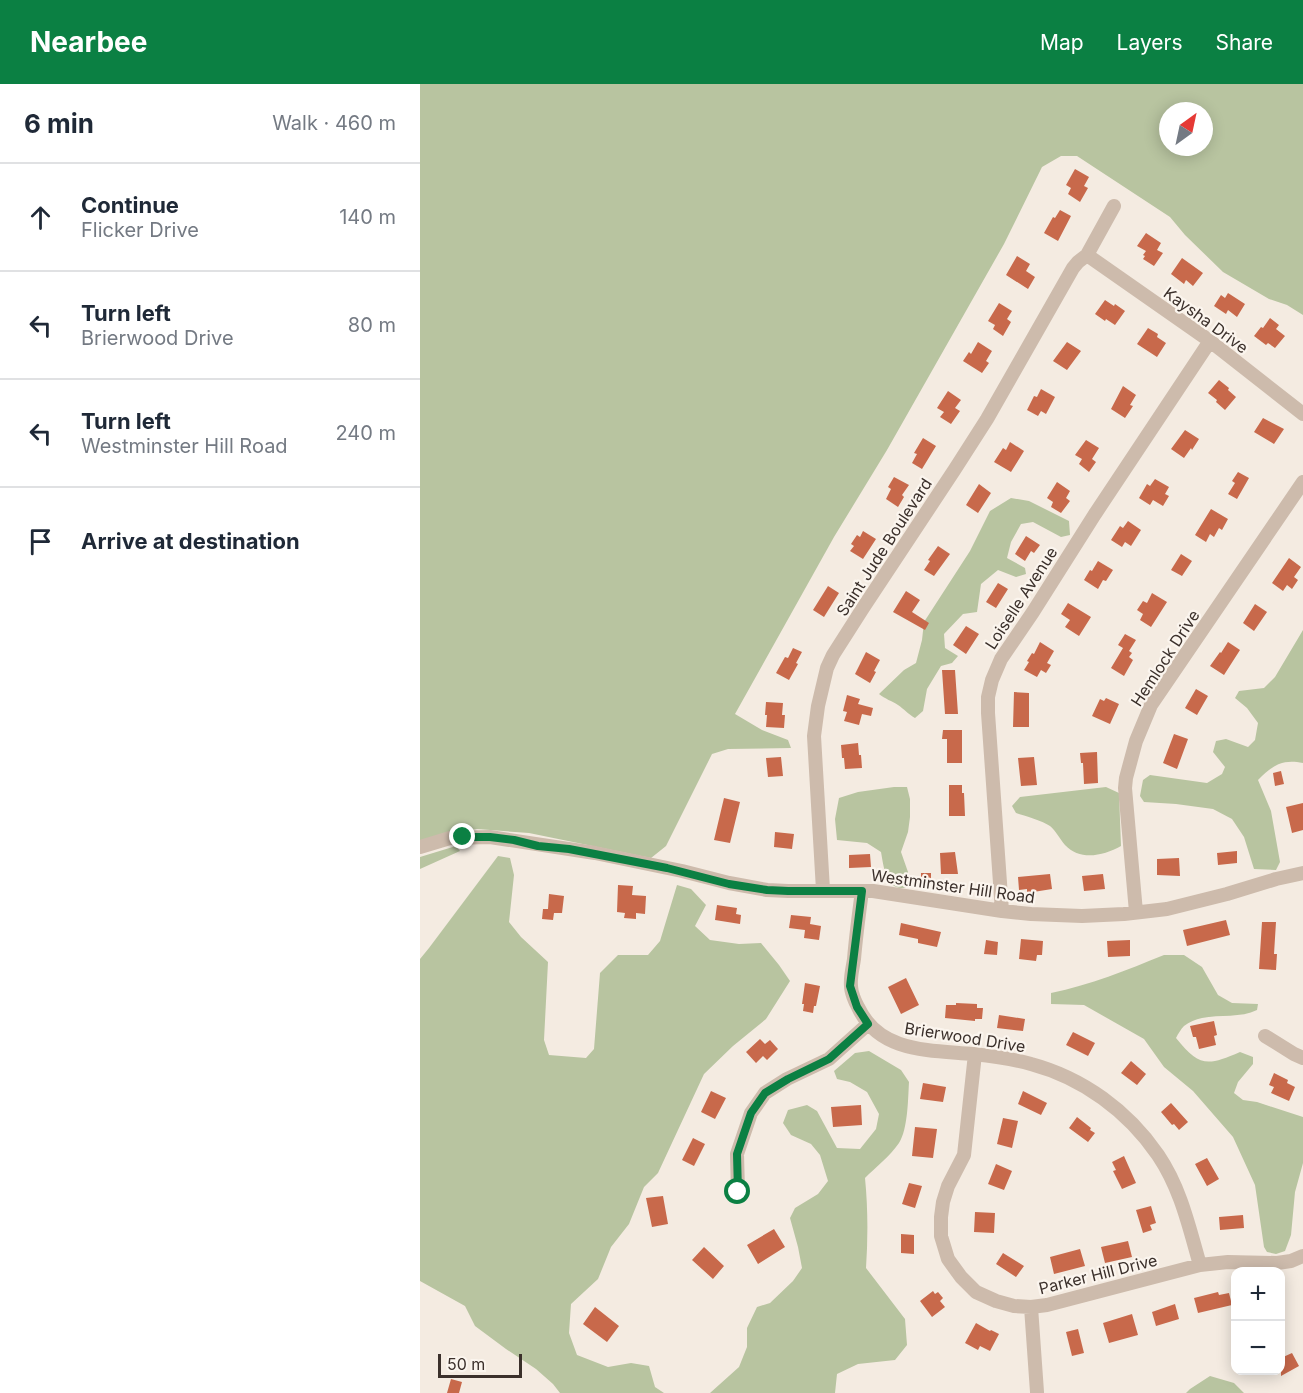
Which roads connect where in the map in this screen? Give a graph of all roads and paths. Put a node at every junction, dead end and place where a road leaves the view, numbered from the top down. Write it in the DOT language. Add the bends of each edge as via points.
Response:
graph roads {
  1 [pos="1114,206"];
  2 [pos="1087,255"];
  3 [pos="1210,341"];
  4 [pos="1303,414"];
  5 [pos="1303,482"];
  6 [pos="420,847"];
  7 [pos="1303,873"];
  8 [pos="823,890"];
  9 [pos="862,891"];
  10 [pos="1002,911"];
  11 [pos="1136,912"];
  12 [pos="868,1024"];
  13 [pos="1265,1036"];
  14 [pos="975,1054"];
  15 [pos="1303,1058"];
  16 [pos="738,1192"];
  17 [pos="1303,1257"];
  18 [pos="1200,1265"];
  19 [pos="1031,1307"];
  20 [pos="1037,1392"];
  1 -- 2 [label="street, Saint Jude Boulevard"];
  2 -- 3 [label="street, Kaysha Drive"];
  2 -- 8 [label="street, Saint Jude Boulevard" via="1073,268 987,418 827,668 814,736"];
  3 -- 4 [label="street, Kaysha Drive"];
  3 -- 10 [label="street, Loiselle Avenue" via="996,669 988,713"];
  5 -- 11 [label="street, Hemlock Drive" via="1151,705 1143,723 1125,788"];
  6 -- 8 [label="street, Westminster Hill Road" via="450,838 490,837 595,853 729,884 767,890"];
  7 -- 11 [label="street, Westminster Hill Road" via="1167,909"];
  8 -- 9 [label="street, Westminster Hill Road"];
  9 -- 10 [label="street, Westminster Hill Road"];
  9 -- 12 [label="street, Brierwood Drive" via="850,986"];
  10 -- 11 [label="street, Westminster Hill Road" via="1082,916"];
  12 -- 14 [label="street, Brierwood Drive" via="904,1047"];
  12 -- 16 [label="street" via="829,1059 765,1093 751,1113 737,1154"];
  13 -- 15 [label="street"];
  14 -- 18 [label="street, Brierwood Drive" via="1061,1074 1099,1095 1124,1115 1159,1156 1175,1184"];
  14 -- 19 [label="street, Parker Hill Drive" via="964,1155 948,1186 941,1236 948,1259 976,1292 1014,1306"];
  17 -- 18 [label="street, Parker Hill Drive" via="1277,1263"];
  18 -- 19 [label="street, Parker Hill Drive"];
  19 -- 20 [label="street"];
}
